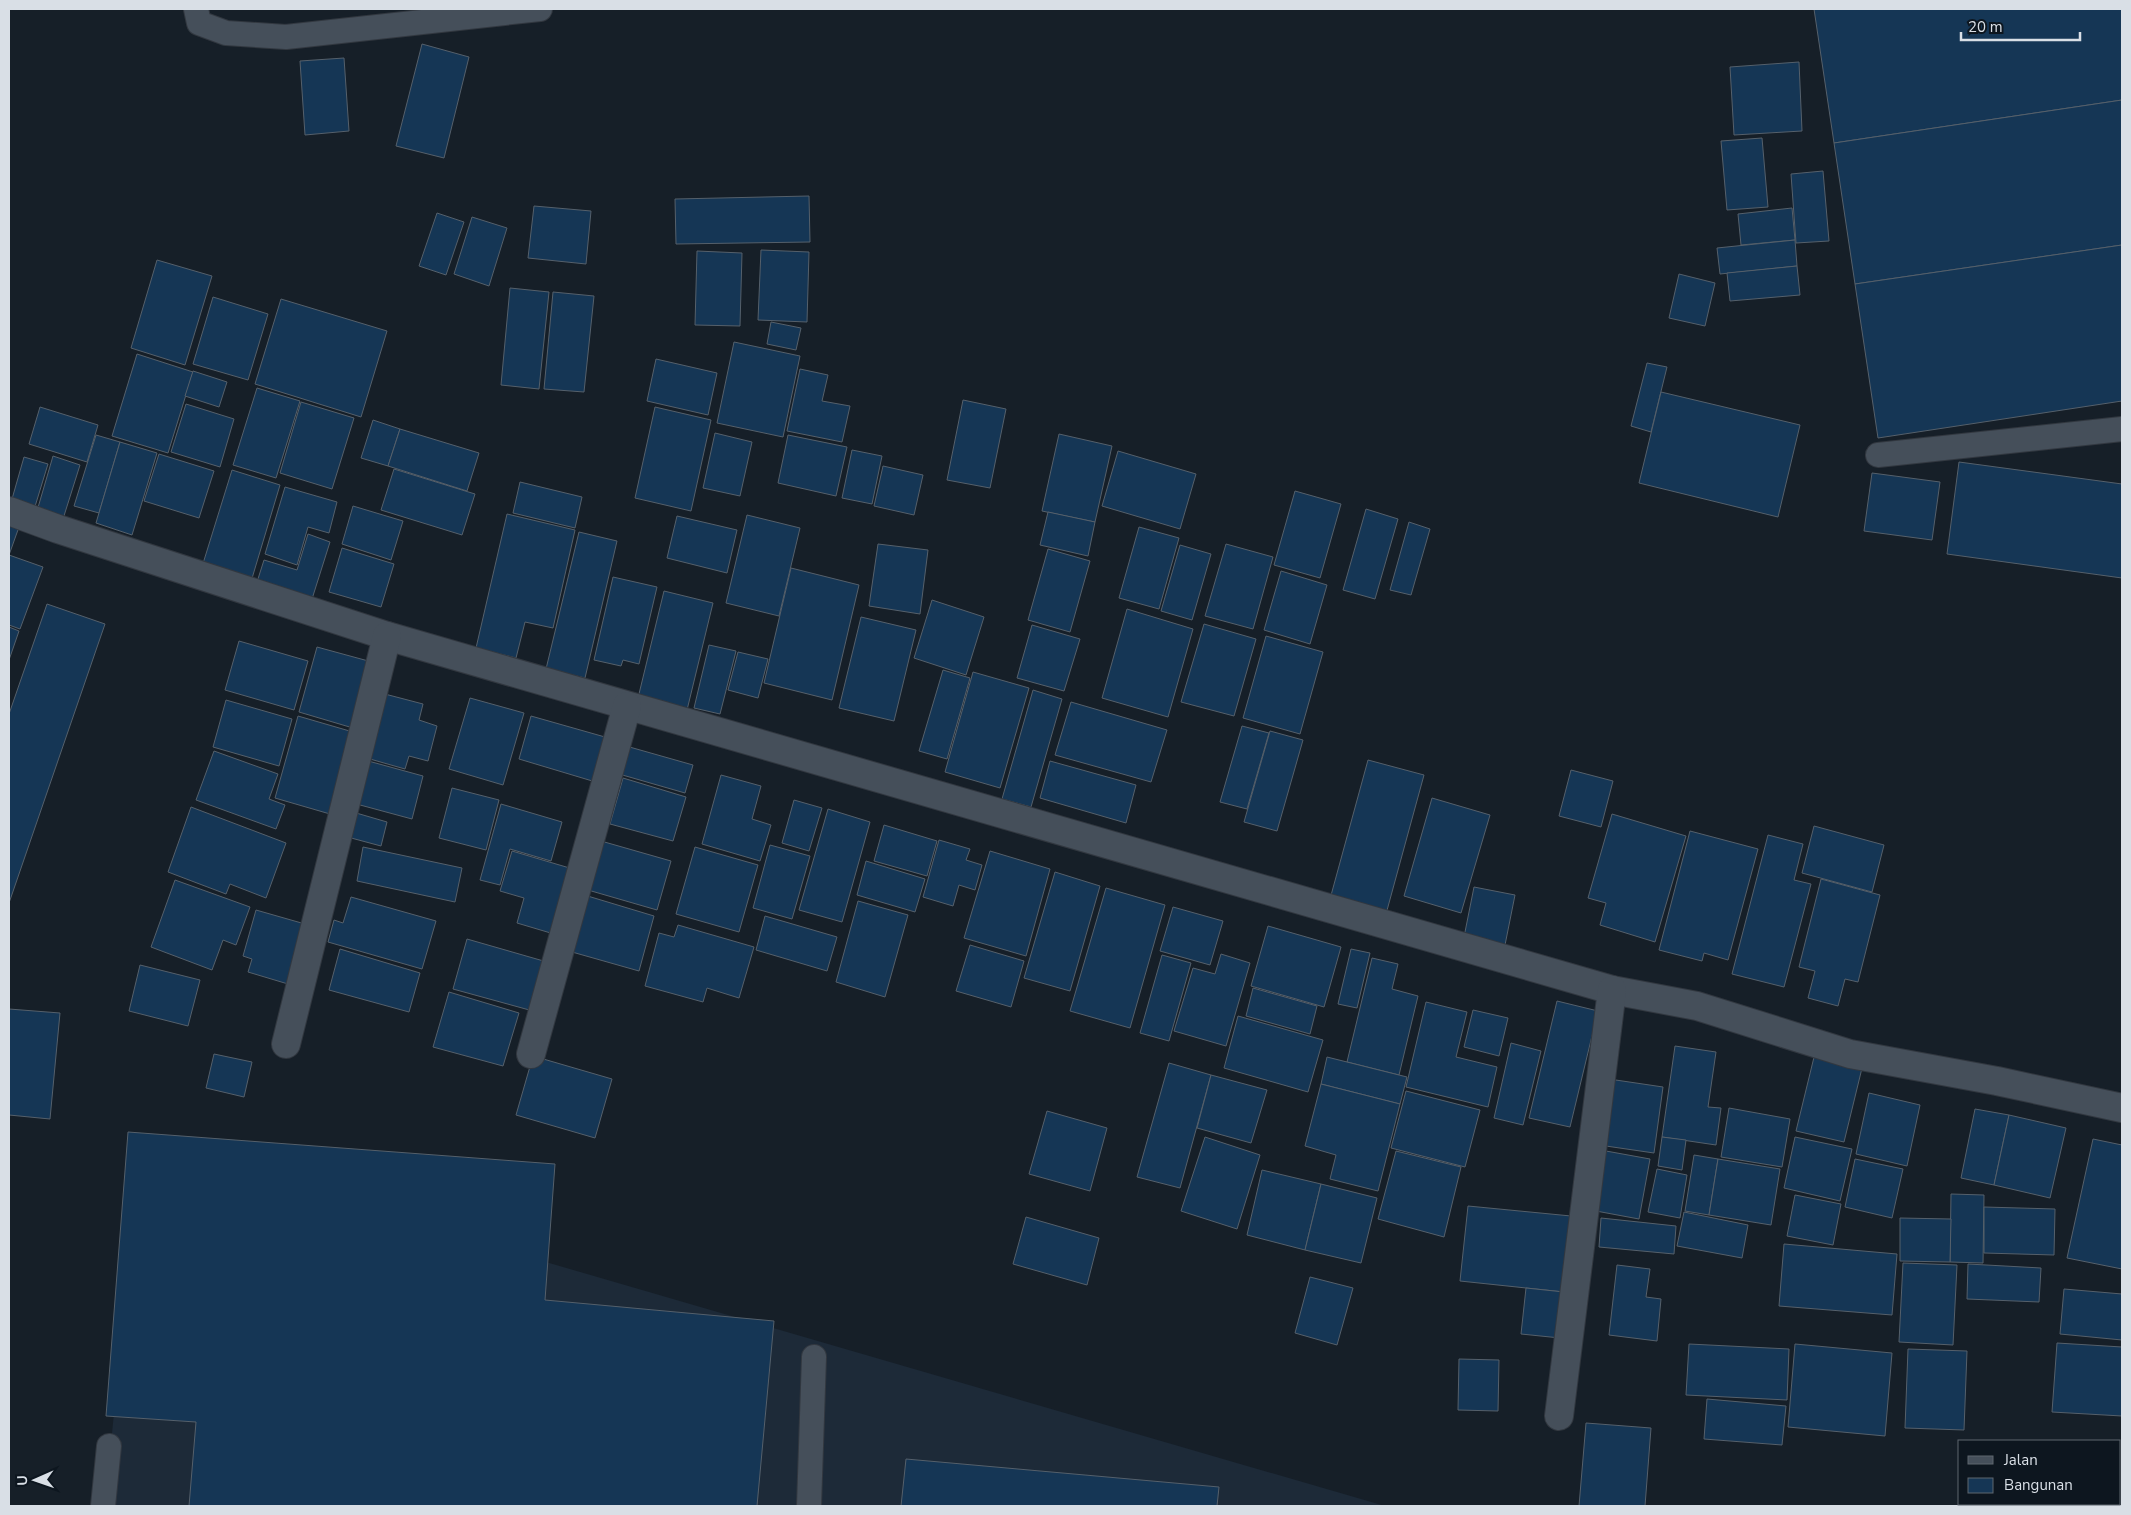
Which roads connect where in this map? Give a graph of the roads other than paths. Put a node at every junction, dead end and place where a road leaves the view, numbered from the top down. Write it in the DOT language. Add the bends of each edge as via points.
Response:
graph roads {
  1 [pos="196,9"];
  2 [pos="540,9"];
  3 [pos="2122,429"];
  4 [pos="1878,455"];
  5 [pos="9,511"];
  6 [pos="387,636"];
  7 [pos="627,706"];
  8 [pos="1612,990"];
  9 [pos="286,1044"];
  10 [pos="531,1054"];
  11 [pos="2122,1108"];
  12 [pos="814,1357"];
  13 [pos="1559,1416"];
  14 [pos="109,1446"];
  15 [pos="103,1506"];
  16 [pos="809,1506"];
  1 -- 2 [label="lane" via="200,22 226,33 286,37"];
  3 -- 4 [label="lane"];
  5 -- 6 [label="street"];
  6 -- 7 [label="street"];
  6 -- 9 [label="street"];
  7 -- 8 [label="street"];
  7 -- 10 [label="street"];
  8 -- 11 [label="street" via="1697,1006 1850,1054"];
  8 -- 13 [label="street"];
  12 -- 16 [label="lane"];
  14 -- 15 [label="lane"];
}
